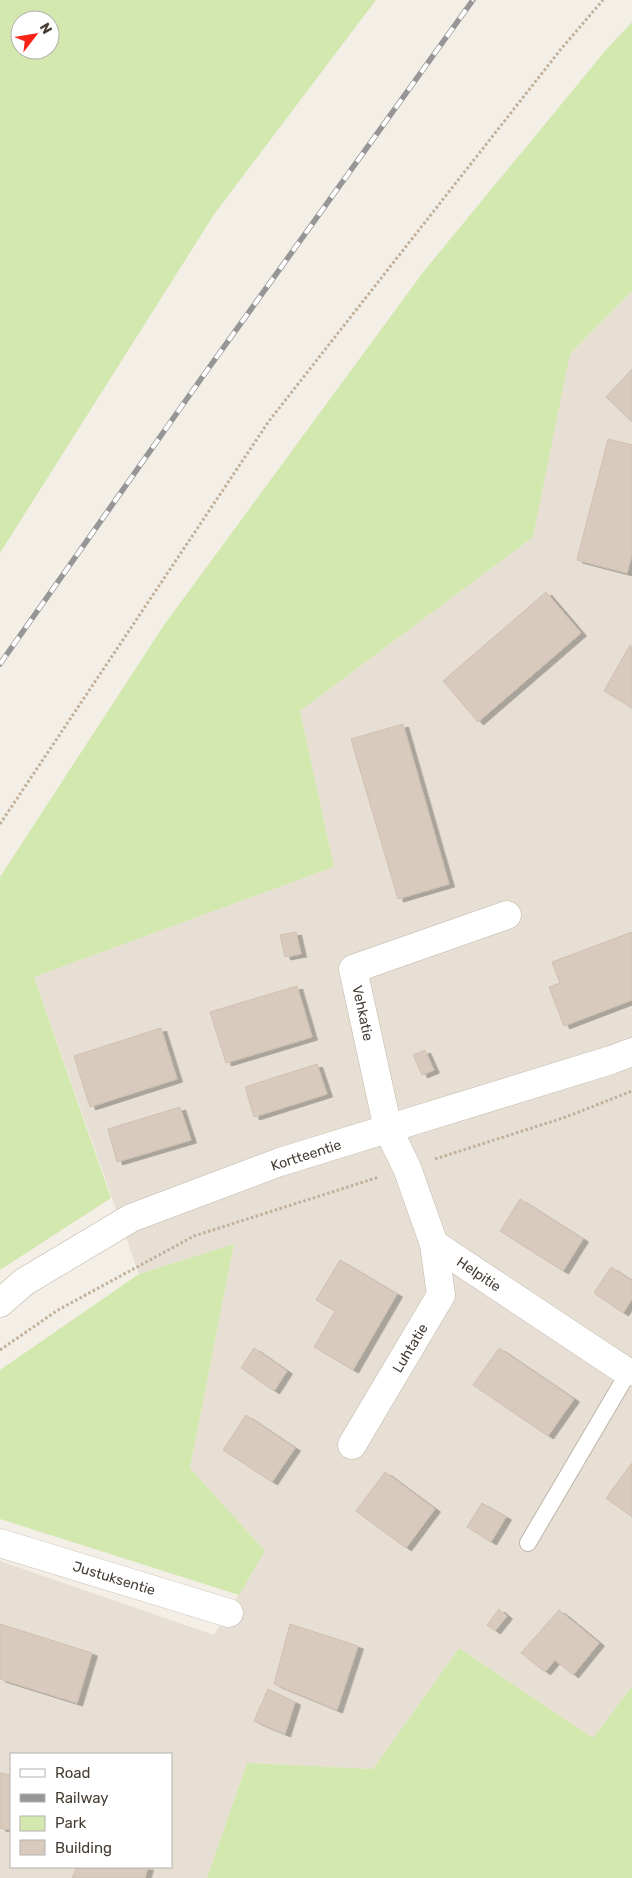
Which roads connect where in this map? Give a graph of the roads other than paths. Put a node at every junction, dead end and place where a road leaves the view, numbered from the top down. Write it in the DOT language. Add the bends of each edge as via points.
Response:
graph roads {
  1 [pos="507,915"];
  2 [pos="632,1052"];
  3 [pos="388,1129"];
  4 [pos="434,1244"];
  5 [pos="0,1303"];
  6 [pos="630,1369"];
  7 [pos="352,1445"];
  8 [pos="0,1543"];
  9 [pos="528,1543"];
  10 [pos="228,1613"];
  1 -- 3 [label="street, Vehkatie" via="353,969"];
  2 -- 3 [label="street, Kortteentie"];
  3 -- 4 [label="street" via="407,1168"];
  3 -- 5 [label="street, Kortteentie" via="280,1162 131,1218 24,1282"];
  4 -- 6 [label="street, Helpitie"];
  4 -- 7 [label="street, Luhtatie" via="441,1295"];
  6 -- 9 [label="lane"];
  8 -- 10 [label="street, Justuksentie"];
}
